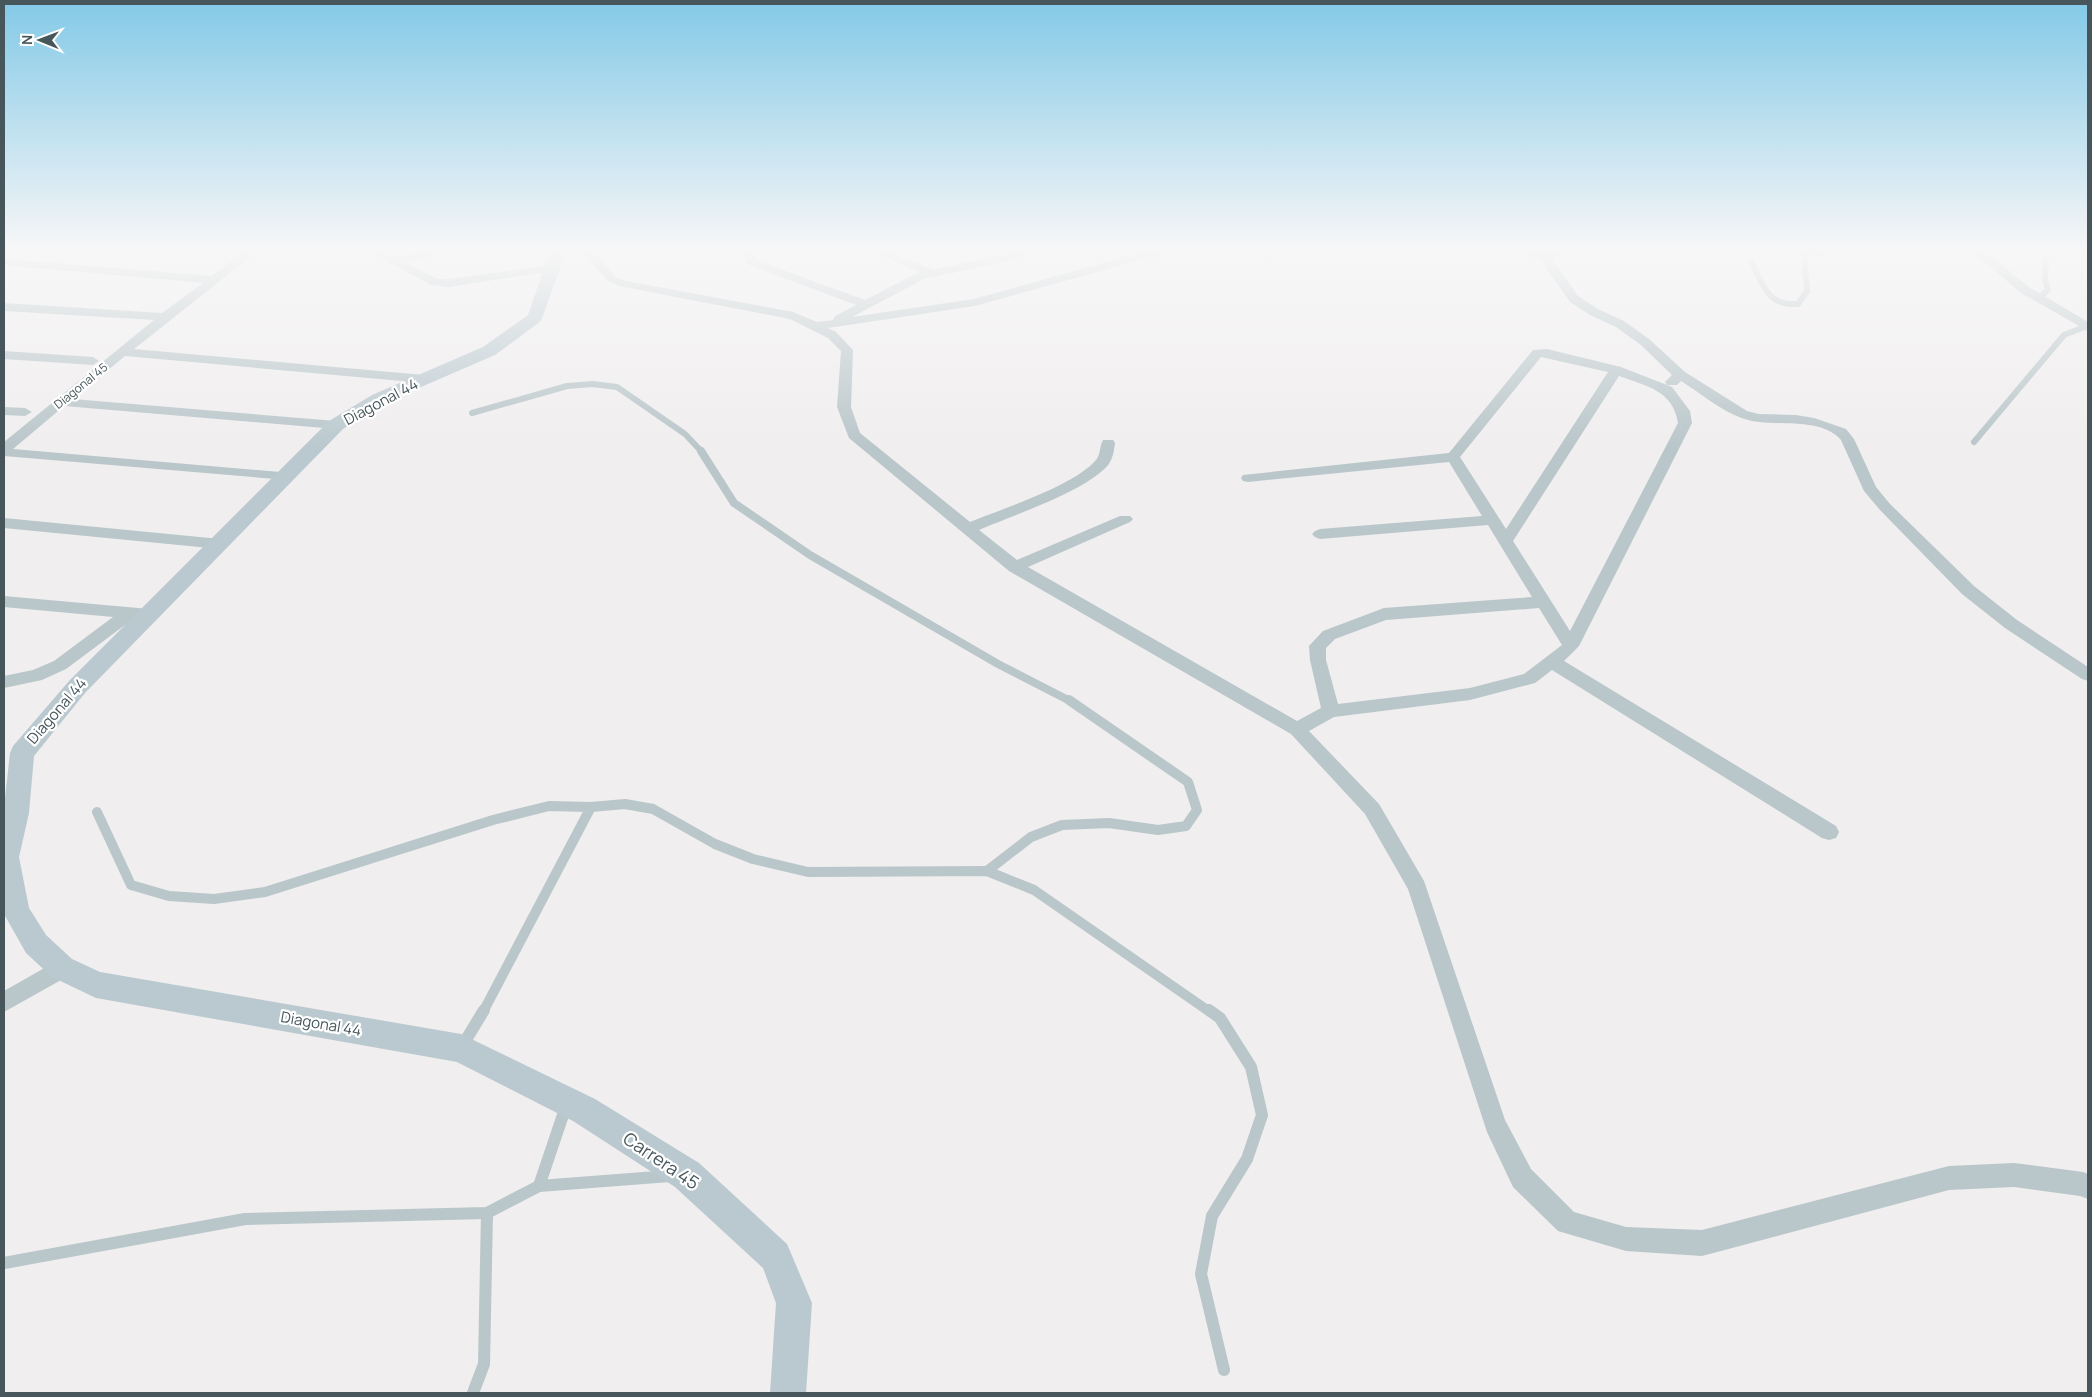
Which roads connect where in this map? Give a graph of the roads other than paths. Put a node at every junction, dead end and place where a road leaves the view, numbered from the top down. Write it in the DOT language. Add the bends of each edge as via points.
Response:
graph roads {
  1 [pos="153,316"];
  2 [pos="535,316"];
  3 [pos="794,316"];
  4 [pos="839,316"];
  5 [pos="877,316"];
  6 [pos="1603,316"];
  7 [pos="2070,316"];
  8 [pos="166,317"];
  9 [pos="823,324"];
  10 [pos="2087,326"];
  11 [pos="124,352"];
  12 [pos="4,355"];
  13 [pos="93,361"];
  14 [pos="1616,370"];
  15 [pos="1680,375"];
  16 [pos="424,379"];
  17 [pos="1667,390"];
  18 [pos="61,402"];
  19 [pos="4,410"];
  20 [pos="25,412"];
  21 [pos="472,412"];
  22 [pos="336,426"];
  23 [pos="1974,442"];
  24 [pos="1108,444"];
  25 [pos="4,450"];
  26 [pos="1453,457"];
  27 [pos="287,476"];
  28 [pos="1248,478"];
  29 [pos="1124,519"];
  30 [pos="1493,520"];
  31 [pos="4,523"];
  32 [pos="968,529"];
  33 [pos="1320,534"];
  34 [pos="1506,540"];
  35 [pos="220,544"];
  36 [pos="1015,567"];
  37 [pos="4,601"];
  38 [pos="1542,602"];
  39 [pos="140,614"];
  40 [pos="1571,646"];
  41 [pos="1551,661"];
  42 [pos="2088,675"];
  43 [pos="4,682"];
  44 [pos="1330,711"];
  45 [pos="1297,728"];
  46 [pos="591,806"];
  47 [pos="97,812"];
  48 [pos="1829,832"];
  49 [pos="5,858"];
  50 [pos="987,871"];
  51 [pos="62,968"];
  52 [pos="4,1002"];
  53 [pos="461,1048"];
  54 [pos="568,1101"];
  55 [pos="687,1175"];
  56 [pos="539,1186"];
  57 [pos="2088,1187"];
  58 [pos="487,1213"];
  59 [pos="4,1263"];
  60 [pos="1224,1370"];
  61 [pos="473,1393"];
  62 [pos="788,1393"];
  1 -- 8 [label="street"];
  2 -- 16 [label="main road, Diagonal 44" via="489,351"];
  3 -- 9 [label="street"];
  4 -- 9 [label="street"];
  5 -- 9 [label="street"];
  6 -- 15 [label="street" via="1645,342"];
  7 -- 10 [label="street"];
  8 -- 11 [label="street, Diagonal 45"];
  9 -- 32 [label="street" via="847,350 844,407 854,435"];
  10 -- 23 [label="lane" via="2064,336"];
  11 -- 16 [label="street"];
  11 -- 18 [label="street, Diagonal 45"];
  12 -- 13 [label="street"];
  14 -- 17 [label="street"];
  14 -- 26 [label="street" via="1537,353"];
  14 -- 34 [label="street"];
  15 -- 17 [label="street"];
  15 -- 42 [label="street" via="1742,414 1814,422 1841,432 1848,439 1869,488 1968,590 2011,624"];
  16 -- 22 [label="main road, Diagonal 44" via="378,399"];
  17 -- 40 [label="street" via="1683,411 1685,423"];
  18 -- 22 [label="street"];
  18 -- 25 [label="street, Diagonal 45"];
  19 -- 20 [label="street"];
  21 -- 50 [label="lane" via="567,386 593,384 617,387 685,434 706,456 734,503 802,550 998,664 1064,697 1188,782 1197,810 1186,826 1158,830 1109,823 1062,825 1031,837"];
  22 -- 27 [label="main road, Diagonal 44"];
  24 -- 32 [label="street" via="1104,461 1092,472"];
  25 -- 27 [label="street"];
  26 -- 28 [label="street"];
  26 -- 30 [label="street"];
  27 -- 35 [label="main road, Diagonal 44"];
  29 -- 36 [label="street"];
  30 -- 33 [label="street"];
  30 -- 34 [label="street"];
  31 -- 35 [label="street"];
  32 -- 36 [label="street"];
  34 -- 38 [label="street"];
  35 -- 39 [label="main road, Diagonal 44"];
  36 -- 45 [label="street"];
  37 -- 39 [label="street"];
  38 -- 40 [label="street"];
  38 -- 44 [label="street" via="1384,614 1329,635 1317,646"];
  39 -- 43 [label="street" via="60,664 36,676"];
  39 -- 49 [label="main road, Diagonal 44" via="22,753 16,813"];
  40 -- 41 [label="street"];
  41 -- 44 [label="street" via="1529,679 1470,694"];
  41 -- 48 [label="street"];
  44 -- 45 [label="street"];
  45 -- 57 [label="street" via="1372,809 1417,887 1495,1124 1522,1178 1567,1222 1626,1239 1702,1243 1949,1178 2014,1175"];
  46 -- 47 [label="lane" via="548,806 493,820 265,892 214,899 169,896 131,885"];
  46 -- 50 [label="lane" via="625,804 653,809 722,847 753,859 808,872"];
  46 -- 53 [label="lane"];
  49 -- 51 [label="main road, Diagonal 44" via="16,911 36,944"];
  50 -- 60 [label="lane" via="1034,890 1220,1018 1251,1067 1262,1115 1247,1159 1212,1216 1201,1274"];
  51 -- 52 [label="street"];
  51 -- 53 [label="main road, Diagonal 44" via="96,985"];
  53 -- 54 [label="main road, Carrera 45"];
  54 -- 55 [label="main road, Carrera 45"];
  54 -- 56 [label="lane"];
  55 -- 56 [label="lane"];
  55 -- 62 [label="main road, Carrera 45" via="775,1256 794,1303"];
  56 -- 58 [label="lane"];
  58 -- 59 [label="lane" via="245,1219"];
  58 -- 61 [label="lane" via="484,1364"];
}
